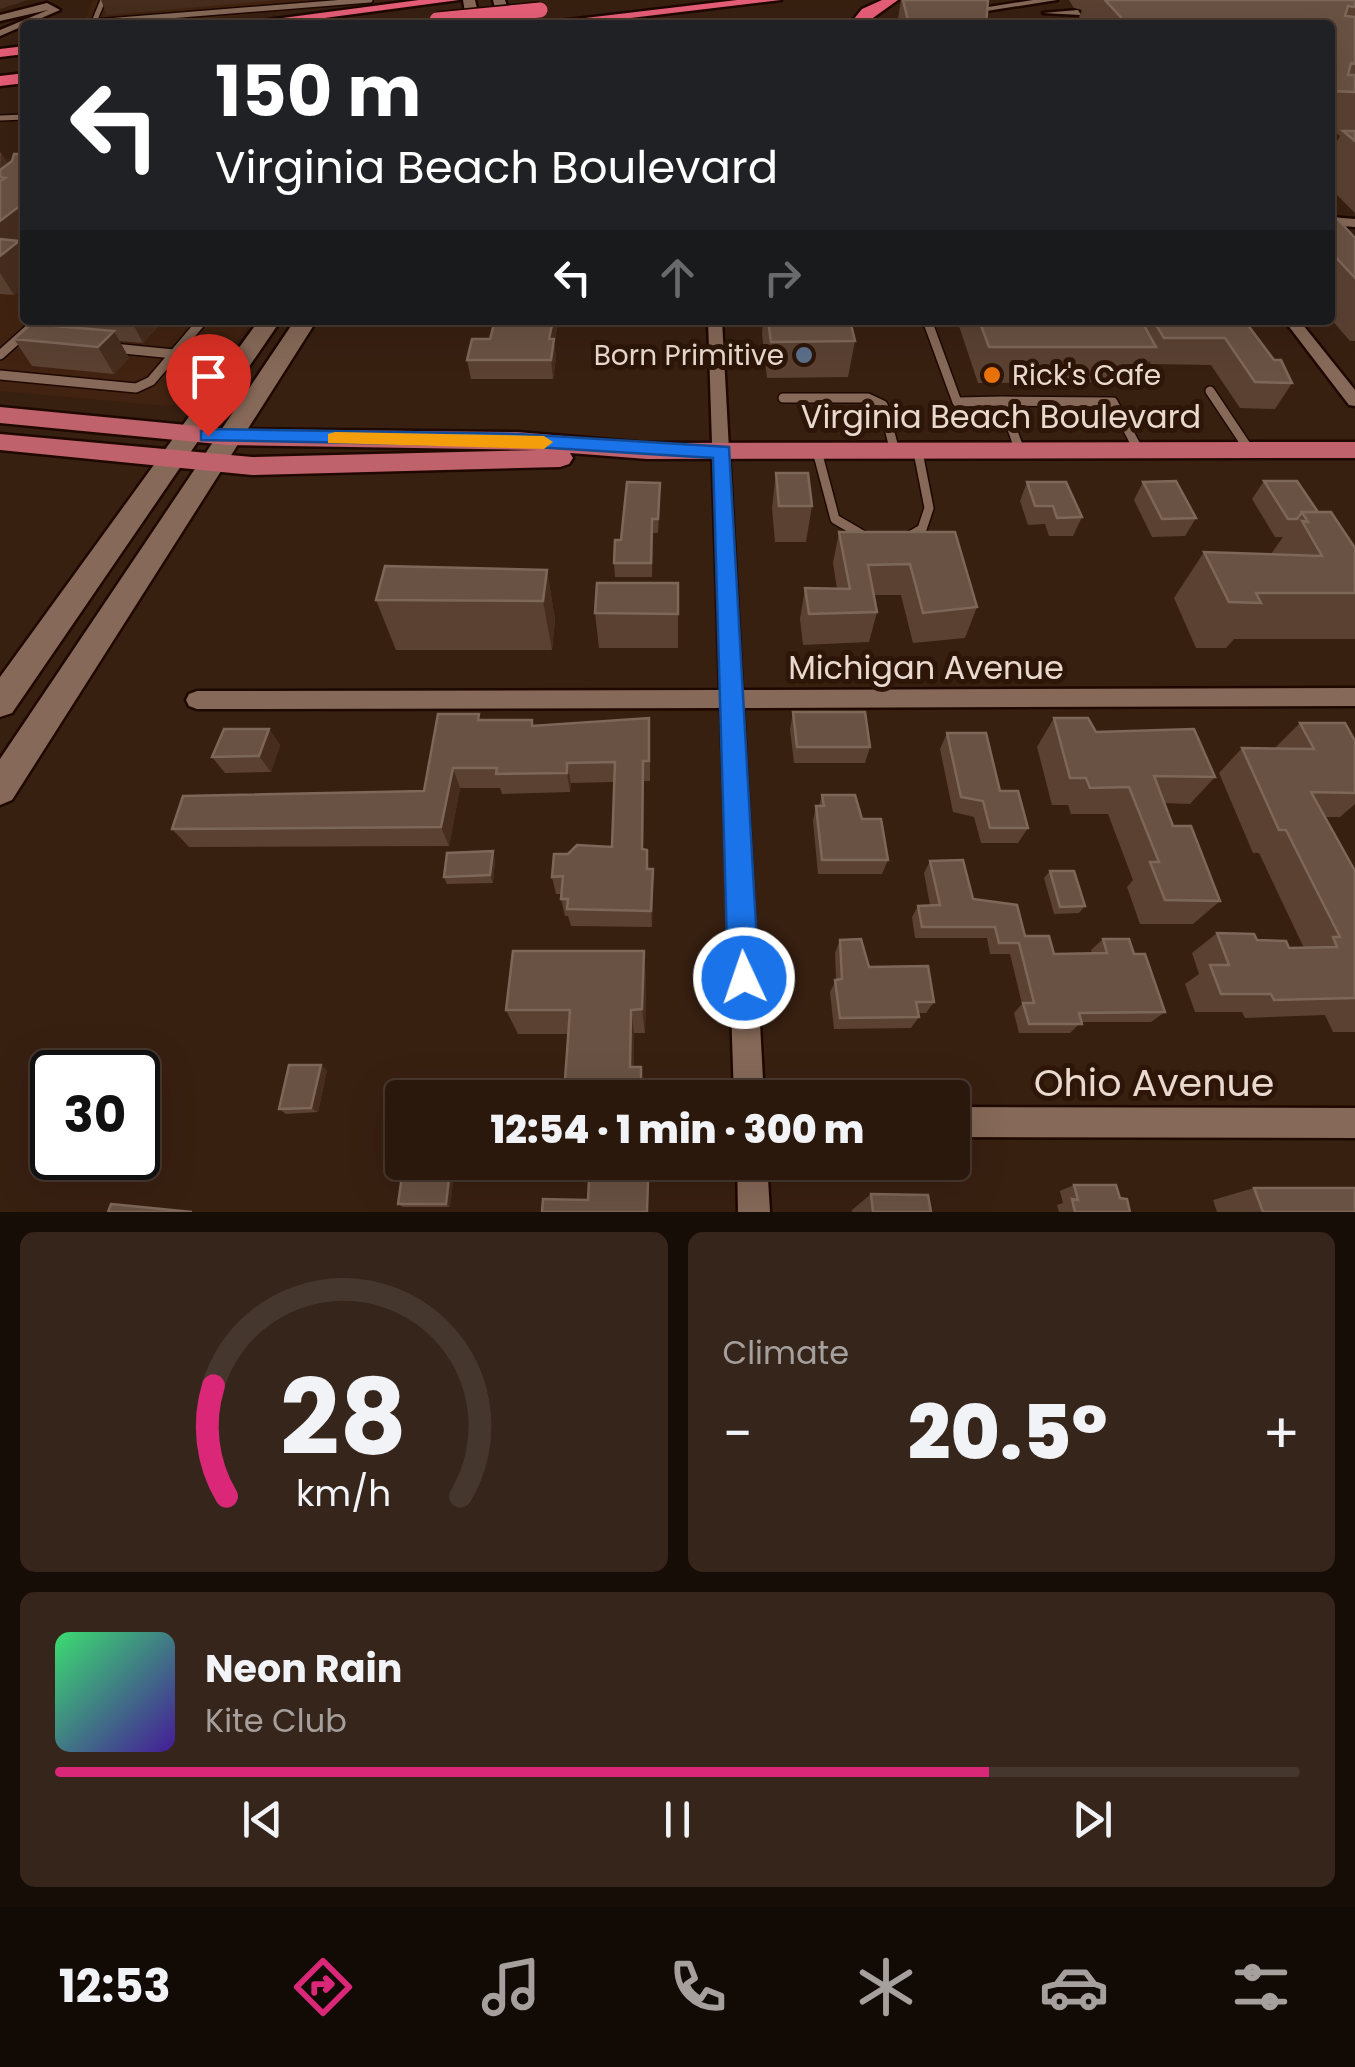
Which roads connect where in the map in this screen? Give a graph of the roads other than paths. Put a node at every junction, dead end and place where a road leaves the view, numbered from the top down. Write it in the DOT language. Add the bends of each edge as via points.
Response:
graph roads {
  1 [pos="370,0"];
  2 [pos="453,0"];
  3 [pos="640,0"];
  4 [pos="775,0"];
  5 [pos="892,0"];
  6 [pos="1053,0"];
  7 [pos="1038,2"];
  8 [pos="48,3"];
  9 [pos="1048,13"];
  10 [pos="1078,13"];
  11 [pos="946,14"];
  12 [pos="542,17"];
  13 [pos="0,18"];
  14 [pos="36,20"];
  15 [pos="142,20"];
  16 [pos="279,20"];
  17 [pos="457,20"];
  18 [pos="575,20"];
  19 [pos="678,20"];
  20 [pos="860,20"];
  21 [pos="1053,20"];
  22 [pos="34,325"];
  23 [pos="199,325"];
  24 [pos="266,325"];
  25 [pos="303,325"];
  26 [pos="715,325"];
  27 [pos="929,325"];
  28 [pos="1296,325"];
  29 [pos="17,340"];
  30 [pos="37,342"];
  31 [pos="96,347"];
  32 [pos="174,354"];
  33 [pos="0,355"];
  34 [pos="0,376"];
  35 [pos="1210,391"];
  36 [pos="783,398"];
  37 [pos="1355,401"];
  38 [pos="1002,402"];
  39 [pos="0,415"];
  40 [pos="188,434"];
  41 [pos="228,437"];
  42 [pos="0,442"];
  43 [pos="1355,450"];
  44 [pos="648,451"];
  45 [pos="722,451"];
  46 [pos="817,452"];
  47 [pos="906,452"];
  48 [pos="1020,452"];
  49 [pos="1140,452"];
  50 [pos="1250,452"];
  51 [pos="168,461"];
  52 [pos="210,464"];
  53 [pos="876,540"];
  54 [pos="890,540"];
  55 [pos="1355,696"];
  56 [pos="197,700"];
  57 [pos="731,701"];
  58 [pos="0,703"];
  59 [pos="0,789"];
  60 [pos="748,1080"];
  61 [pos="970,1122"];
  62 [pos="1355,1123"];
  63 [pos="753,1180"];
  64 [pos="754,1212"];
  1 -- 15 [label="lane"];
  2 -- 16 [label="highway"];
  3 -- 12 [label="highway"];
  4 -- 18 [label="highway"];
  5 -- 20 [label="highway"];
  6 -- 7 [label="street"];
  7 -- 9 [label="street"];
  7 -- 11 [label="street"];
  8 -- 13 [label="street"];
  8 -- 14 [label="street" via="55,13"];
  9 -- 10 [label="street"];
  9 -- 21 [label="street"];
  12 -- 17 [label="highway, bridge"];
  12 -- 18 [label="highway"];
  18 -- 19 [label="highway"];
  22 -- 29 [label="lane"];
  23 -- 32 [label="lane"];
  24 -- 40 [label="main road"];
  25 -- 41 [label="main road"];
  26 -- 45 [label="street"];
  27 -- 38 [label="lane" via="957,402"];
  28 -- 37 [label="street"];
  29 -- 30 [label="lane"];
  29 -- 33 [label="lane"];
  31 -- 32 [label="lane"];
  32 -- 34 [label="lane" via="136,388"];
  35 -- 50 [label="lane"];
  36 -- 47 [label="lane" via="868,398 883,406"];
  38 -- 48 [label="lane"];
  38 -- 49 [label="lane" via="1113,402"];
  39 -- 40 [label="main road, Virginia Beach Boulevard"];
  40 -- 41 [label="main road, Virginia Beach Boulevard"];
  40 -- 51 [label="main road"];
  41 -- 44 [label="main road, Virginia Beach Boulevard" via="518,440"];
  41 -- 52 [label="main road"];
  42 -- 51 [label="main road, Virginia Beach Boulevard"];
  43 -- 50 [label="main road, Virginia Beach Boulevard"];
  44 -- 45 [label="main road, Virginia Beach Boulevard"];
  44 -- 52 [label="main road, Virginia Beach Boulevard" via="487,463"];
  45 -- 46 [label="main road, Virginia Beach Boulevard"];
  45 -- 57 [label="street"];
  46 -- 47 [label="main road, Virginia Beach Boulevard"];
  46 -- 53 [label="lane" via="835,518"];
  47 -- 48 [label="main road, Virginia Beach Boulevard"];
  47 -- 54 [label="lane" via="929,508 922,528"];
  48 -- 49 [label="main road, Virginia Beach Boulevard"];
  49 -- 50 [label="main road, Virginia Beach Boulevard"];
  51 -- 52 [label="main road, Virginia Beach Boulevard"];
  51 -- 58 [label="main road"];
  52 -- 59 [label="main road"];
  55 -- 57 [label="street, Michigan Avenue"];
  56 -- 57 [label="street, Michigan Avenue"];
  57 -- 60 [label="street"];
  61 -- 62 [label="street, Ohio Avenue"];
  63 -- 64 [label="street"];
}
